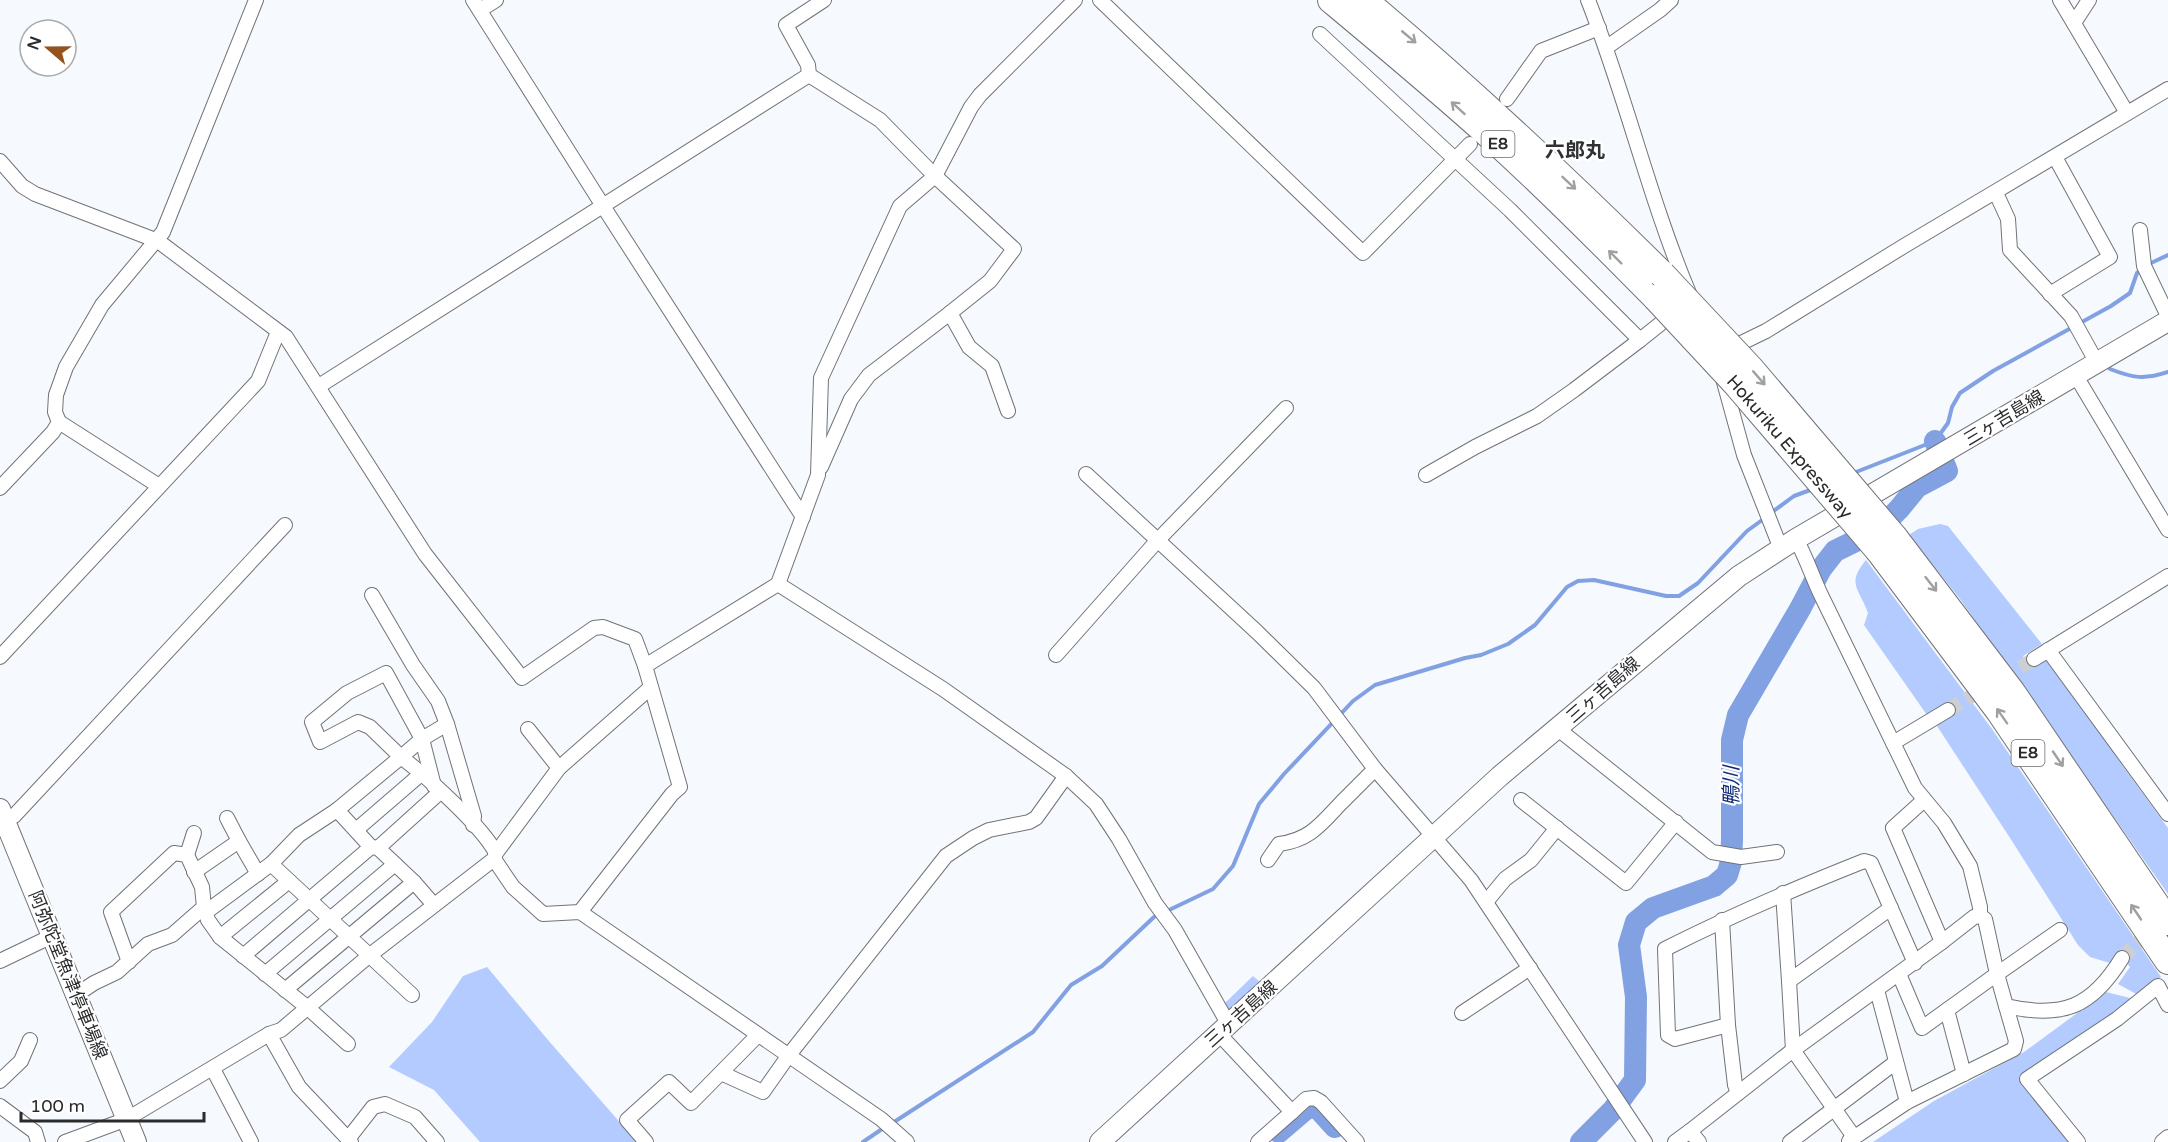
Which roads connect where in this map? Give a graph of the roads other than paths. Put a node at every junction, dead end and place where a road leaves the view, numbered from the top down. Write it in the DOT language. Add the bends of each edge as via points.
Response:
graph roads {
  1 [pos="256,0"];
  2 [pos="496,0"];
  3 [pos="824,0"];
  4 [pos="1075,0"];
  5 [pos="1100,0"];
  6 [pos="1331,0"];
  7 [pos="1364,0"];
  8 [pos="1588,0"];
  9 [pos="1671,0"];
  10 [pos="2060,0"];
  11 [pos="2089,0"];
  12 [pos="476,5"];
  13 [pos="2074,23"];
  14 [pos="1599,28"];
  15 [pos="1320,34"];
  16 [pos="1607,47"];
  17 [pos="809,75"];
  18 [pos="2168,89"];
  19 [pos="1507,99"];
  20 [pos="2127,113"];
  21 [pos="1470,144"];
  22 [pos="2055,157"];
  23 [pos="1455,160"];
  24 [pos="0,161"];
  25 [pos="935,176"];
  26 [pos="1996,193"];
  27 [pos="603,206"];
  28 [pos="2140,230"];
  29 [pos="158,240"];
  30 [pos="1659,286"];
  31 [pos="2050,294"];
  32 [pos="950,313"];
  33 [pos="2168,316"];
  34 [pos="2168,321"];
  35 [pos="1660,324"];
  36 [pos="278,332"];
  37 [pos="1640,340"];
  38 [pos="1716,356"];
  39 [pos="2097,363"];
  40 [pos="2076,376"];
  41 [pos="319,386"];
  42 [pos="1286,408"];
  43 [pos="1008,411"];
  44 [pos="59,422"];
  45 [pos="1086,474"];
  46 [pos="818,475"];
  47 [pos="1426,475"];
  48 [pos="159,486"];
  49 [pos="0,488"];
  50 [pos="803,517"];
  51 [pos="285,525"];
  52 [pos="2168,530"];
  53 [pos="1157,541"];
  54 [pos="1788,544"];
  55 [pos="1887,545"];
  56 [pos="2168,576"];
  57 [pos="778,584"];
  58 [pos="372,596"];
  59 [pos="2049,650"];
  60 [pos="1056,655"];
  61 [pos="0,657"];
  62 [pos="2034,659"];
  63 [pos="645,666"];
  64 [pos="650,688"];
  65 [pos="1948,710"];
  66 [pos="447,724"];
  67 [pos="528,729"];
  68 [pos="1558,729"];
  69 [pos="423,738"];
  70 [pos="1893,743"];
  71 [pos="401,757"];
  72 [pos="559,768"];
  73 [pos="1375,769"];
  74 [pos="421,774"];
  75 [pos="1066,776"];
  76 [pos="437,789"];
  77 [pos="1521,800"];
  78 [pos="1924,800"];
  79 [pos="337,810"];
  80 [pos="2168,814"];
  81 [pos="2,818"];
  82 [pos="227,819"];
  83 [pos="1676,822"];
  84 [pos="473,825"];
  85 [pos="1557,828"];
  86 [pos="356,830"];
  87 [pos="194,833"];
  88 [pos="1433,838"];
  89 [pos="239,841"];
  90 [pos="374,847"];
  91 [pos="1777,852"];
  92 [pos="187,855"];
  93 [pos="495,856"];
  94 [pos="1268,860"];
  95 [pos="271,864"];
  96 [pos="395,864"];
  97 [pos="195,872"];
  98 [pos="258,874"];
  99 [pos="289,881"];
  100 [pos="414,882"];
  101 [pos="1783,893"];
  102 [pos="309,900"];
  103 [pos="1486,902"];
  104 [pos="434,905"];
  105 [pos="1891,908"];
  106 [pos="205,909"];
  107 [pos="580,912"];
  108 [pos="1980,916"];
  109 [pos="329,918"];
  110 [pos="1722,920"];
  111 [pos="2168,922"];
  112 [pos="2060,930"];
  113 [pos="52,936"];
  114 [pos="220,937"];
  115 [pos="349,937"];
  116 [pos="1942,942"];
  117 [pos="369,955"];
  118 [pos="243,956"];
  119 [pos="2122,958"];
  120 [pos="0,961"];
  121 [pos="2168,961"];
  122 [pos="129,962"];
  123 [pos="1915,963"];
  124 [pos="1530,968"];
  125 [pos="265,974"];
  126 [pos="1899,974"];
  127 [pos="1997,974"];
  128 [pos="1788,981"];
  129 [pos="285,990"];
  130 [pos="1877,990"];
  131 [pos="76,995"];
  132 [pos="412,995"];
  133 [pos="2168,1005"];
  134 [pos="2006,1006"];
  135 [pos="308,1008"];
  136 [pos="1947,1010"];
  137 [pos="1462,1013"];
  138 [pos="1728,1025"];
  139 [pos="1224,1030"];
  140 [pos="269,1034"];
  141 [pos="758,1035"];
  142 [pos="30,1040"];
  143 [pos="348,1044"];
  144 [pos="1793,1050"];
  145 [pos="789,1055"];
  146 [pos="1896,1062"];
  147 [pos="213,1069"];
  148 [pos="721,1073"];
  149 [pos="1964,1074"];
  150 [pos="0,1081"];
  151 [pos="1738,1093"];
  152 [pos="1906,1102"];
  153 [pos="0,1106"];
  154 [pos="1834,1109"];
  155 [pos="1292,1112"];
  156 [pos="127,1119"];
  157 [pos="1634,1136"];
  158 [pos="1695,1136"];
  159 [pos="2168,1137"];
  160 [pos="1851,1139"];
  161 [pos="349,1141"];
  162 [pos="38,1142"];
  163 [pos="65,1142"];
  164 [pos="136,1142"];
  165 [pos="251,1142"];
  166 [pos="437,1142"];
  167 [pos="646,1142"];
  168 [pos="907,1142"];
  169 [pos="1100,1142"];
  170 [pos="1257,1142"];
  171 [pos="1357,1142"];
  172 [pos="1645,1142"];
  173 [pos="1675,1142"];
  174 [pos="1790,1142"];
  175 [pos="2078,1142"];
  176 [pos="2162,1142"];
  1 -- 29 [label="street"];
  2 -- 12 [label="street"];
  3 -- 17 [label="street" via="786,25 808,65"];
  4 -- 25 [label="street" via="980,95"];
  5 -- 23 [label="street" via="1363,253"];
  30 -- 6 [label="highway, Hokuriku Expressway / E8, one-way"];
  7 -- 30 [label="highway, Hokuriku Expressway / E8, one-way" via="1506,123"];
  8 -- 14 [label="street"];
  9 -- 16 [label="street"];
  10 -- 13 [label="street"];
  11 -- 13 [label="street"];
  12 -- 27 [label="street"];
  13 -- 20 [label="street"];
  14 -- 16 [label="street"];
  14 -- 19 [label="street" via="1541,51"];
  15 -- 23 [label="street"];
  16 -- 38 [label="street" via="1673,254"];
  17 -- 25 [label="street" via="880,120"];
  17 -- 27 [label="street"];
  18 -- 20 [label="street"];
  20 -- 22 [label="street"];
  21 -- 23 [label="street"];
  22 -- 26 [label="street"];
  22 -- 31 [label="street" via="2110,257"];
  23 -- 37 [label="street"];
  24 -- 29 [label="street" via="21,186 35,194"];
  25 -- 32 [label="street" via="1014,249 990,281"];
  25 -- 46 [label="street" via="900,206 821,378"];
  26 -- 31 [label="street" via="2008,219 2010,250"];
  26 -- 38 [label="street" via="1766,331"];
  27 -- 41 [label="street"];
  27 -- 50 [label="street"];
  28 -- 33 [label="street" via="2144,266"];
  29 -- 36 [label="street"];
  29 -- 44 [label="street" via="102,305 66,367 56,395"];
  30 -- 55 [label="highway, Hokuriku Expressway / E8, bridge" via="1736,384"];
  31 -- 39 [label="street" via="2071,316"];
  32 -- 43 [label="street" via="969,346 992,366"];
  32 -- 46 [label="street" via="869,375 851,399"];
  34 -- 39 [label="main road, 三ヶ吉島線"];
  35 -- 37 [label="street"];
  36 -- 41 [label="street" via="286,337"];
  36 -- 48 [label="street" via="258,381"];
  37 -- 47 [label="street" via="1537,416"];
  38 -- 54 [label="street" via="1744,455"];
  39 -- 40 [label="main road, 三ヶ吉島線"];
  40 -- 52 [label="street"];
  40 -- 54 [label="main road, 三ヶ吉島線"];
  41 -- 63 [label="street" via="425,554 522,678 594,628 603,627 635,639"];
  42 -- 53 [label="street"];
  44 -- 48 [label="street"];
  44 -- 49 [label="street"];
  45 -- 53 [label="street"];
  46 -- 50 [label="street"];
  48 -- 61 [label="street"];
  50 -- 57 [label="street"];
  51 -- 81 [label="street" via="14,816"];
  53 -- 60 [label="street"];
  53 -- 73 [label="street" via="1314,688"];
  54 -- 68 [label="main road, 三ヶ吉島線" via="1739,576"];
  54 -- 70 [label="street" via="1806,558"];
  55 -- 111 [label="highway, Hokuriku Expressway / E8, one-way" via="2012,692"];
  121 -- 55 [label="highway, Hokuriku Expressway / E8, one-way"];
  56 -- 59 [label="street"];
  57 -- 63 [label="street"];
  57 -- 75 [label="street" via="943,689"];
  58 -- 66 [label="street" via="438,701"];
  59 -- 62 [label="street"];
  59 -- 80 [label="street"];
  63 -- 64 [label="street"];
  64 -- 72 [label="street"];
  64 -- 107 [label="street" via="680,787"];
  65 -- 70 [label="street"];
  66 -- 69 [label="street"];
  66 -- 84 [label="street" via="474,816"];
  67 -- 72 [label="street"];
  68 -- 83 [label="street"];
  68 -- 88 [label="main road, 三ヶ吉島線"];
  69 -- 71 [label="street"];
  69 -- 71 [label="street" via="386,673 347,693 312,722 320,742 358,722 370,727"];
  69 -- 76 [label="street"];
  70 -- 78 [label="street"];
  71 -- 74 [label="street"];
  71 -- 79 [label="street"];
  72 -- 93 [label="street"];
  73 -- 88 [label="street"];
  73 -- 94 [label="street" via="1324,823 1293,842 1279,844"];
  74 -- 76 [label="street"];
  74 -- 86 [label="street"];
  75 -- 139 [label="street" via="1096,804 1119,839 1175,930"];
  75 -- 145 [label="street" via="1036,818 989,830 946,856"];
  76 -- 84 [label="street"];
  76 -- 90 [label="street"];
  77 -- 85 [label="street"];
  78 -- 108 [label="street" via="1944,823 1970,866"];
  78 -- 116 [label="street" via="1893,828"];
  79 -- 86 [label="street"];
  79 -- 95 [label="street" via="299,835"];
  81 -- 113 [label="main road, 阿弥陀堂魚津停車場線"];
  82 -- 89 [label="street"];
  83 -- 85 [label="street" via="1626,884"];
  83 -- 91 [label="street" via="1712,852 1741,856"];
  84 -- 93 [label="street" via="492,844"];
  85 -- 103 [label="street" via="1531,860 1505,879"];
  86 -- 90 [label="street"];
  87 -- 92 [label="street"];
  88 -- 103 [label="street"];
  88 -- 139 [label="main road, 三ヶ吉島線"];
  89 -- 97 [label="street"];
  89 -- 98 [label="street"];
  90 -- 96 [label="street"];
  90 -- 102 [label="street"];
  92 -- 97 [label="street"];
  92 -- 122 [label="street" via="174,853 111,912"];
  93 -- 104 [label="street"];
  93 -- 107 [label="street" via="513,887 543,914"];
  95 -- 98 [label="street"];
  95 -- 99 [label="street"];
  96 -- 100 [label="street"];
  96 -- 109 [label="street"];
  97 -- 106 [label="street"];
  98 -- 106 [label="street"];
  99 -- 102 [label="street"];
  99 -- 114 [label="street"];
  100 -- 104 [label="street"];
  100 -- 115 [label="street"];
  101 -- 105 [label="street" via="1863,861 1871,863"];
  101 -- 110 [label="street"];
  101 -- 128 [label="street"];
  102 -- 109 [label="street"];
  102 -- 118 [label="street"];
  103 -- 124 [label="street"];
  104 -- 117 [label="street"];
  105 -- 123 [label="street"];
  105 -- 128 [label="street"];
  106 -- 114 [label="street"];
  106 -- 122 [label="street" via="172,935 147,944"];
  107 -- 141 [label="street"];
  108 -- 116 [label="street"];
  108 -- 127 [label="street" via="1985,919"];
  109 -- 115 [label="street"];
  109 -- 125 [label="street"];
  110 -- 138 [label="street"];
  110 -- 138 [label="street" via="1665,949 1668,1035 1675,1040"];
  112 -- 127 [label="street"];
  113 -- 120 [label="street"];
  113 -- 131 [label="main road, 阿弥陀堂魚津停車場線"];
  114 -- 118 [label="street"];
  115 -- 117 [label="street"];
  115 -- 129 [label="street"];
  116 -- 123 [label="street"];
  117 -- 132 [label="street"];
  117 -- 135 [label="street"];
  118 -- 125 [label="street"];
  119 -- 134 [label="street" via="2100,988 2071,1008 2055,1012"];
  122 -- 131 [label="street"];
  123 -- 126 [label="street"];
  124 -- 137 [label="street"];
  124 -- 157 [label="street"];
  125 -- 129 [label="street"];
  126 -- 130 [label="street"];
  126 -- 136 [label="street" via="1922,1028"];
  127 -- 134 [label="street"];
  127 -- 136 [label="street"];
  128 -- 144 [label="street"];
  129 -- 135 [label="street"];
  130 -- 144 [label="street"];
  130 -- 146 [label="street"];
  131 -- 156 [label="main road, 阿弥陀堂魚津停車場線"];
  133 -- 175 [label="street" via="2158,986 2117,1019 2027,1079"];
  134 -- 149 [label="street" via="2016,1041 2014,1049"];
  135 -- 140 [label="street" via="281,1030"];
  135 -- 143 [label="street"];
  136 -- 149 [label="street"];
  138 -- 151 [label="street"];
  139 -- 155 [label="street"];
  139 -- 169 [label="main road, 三ヶ吉島線"];
  140 -- 147 [label="street"];
  140 -- 161 [label="street" via="299,1087"];
  141 -- 145 [label="street"];
  141 -- 148 [label="street"];
  142 -- 150 [label="street" via="21,1061"];
  144 -- 151 [label="street"];
  144 -- 154 [label="street"];
  145 -- 148 [label="street" via="763,1092"];
  145 -- 168 [label="street" via="882,1119"];
  146 -- 152 [label="street"];
  146 -- 154 [label="street"];
  147 -- 156 [label="street"];
  147 -- 165 [label="street"];
  148 -- 167 [label="street" via="691,1103 669,1082 627,1120"];
  149 -- 152 [label="street"];
  151 -- 158 [label="street"];
  152 -- 160 [label="street"];
  153 -- 162 [label="street" via="35,1132"];
  154 -- 160 [label="street"];
  154 -- 174 [label="street"];
  155 -- 170 [label="street"];
  155 -- 171 [label="street" via="1306,1099 1314,1098"];
  156 -- 163 [label="street"];
  156 -- 164 [label="main road, 阿弥陀堂魚津停車場線"];
  157 -- 172 [label="street"];
  158 -- 173 [label="street"];
  159 -- 176 [label="street"];
  161 -- 166 [label="street" via="373,1107 385,1104 415,1117"];
}
